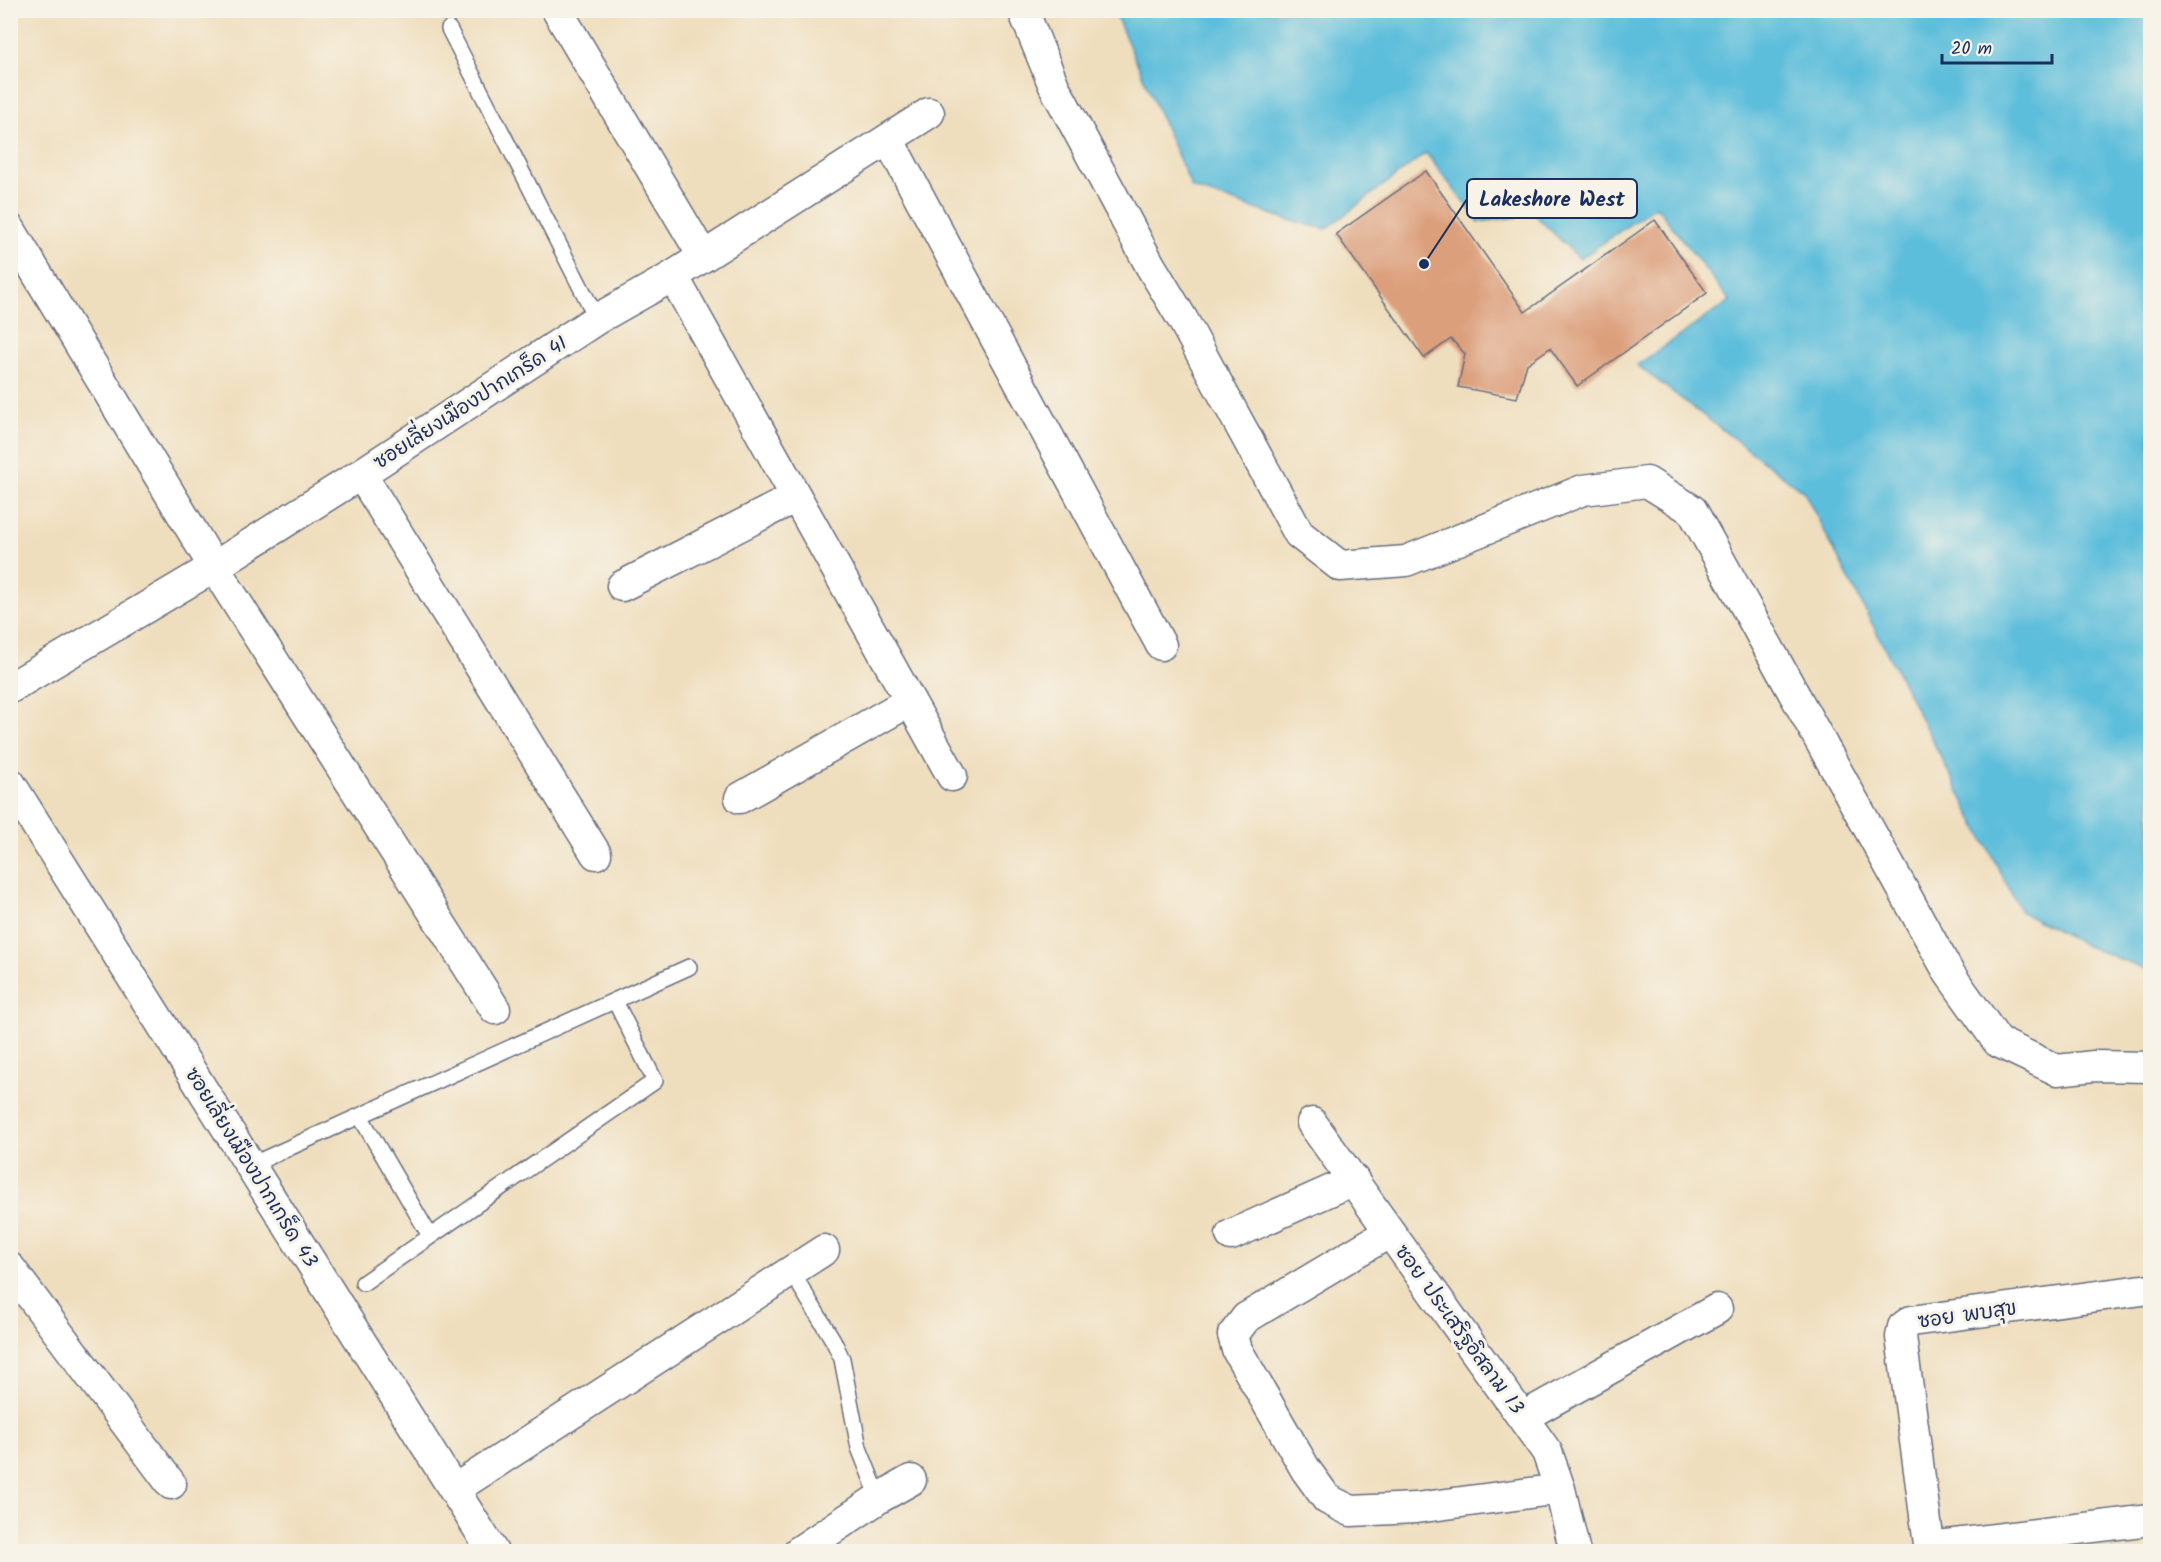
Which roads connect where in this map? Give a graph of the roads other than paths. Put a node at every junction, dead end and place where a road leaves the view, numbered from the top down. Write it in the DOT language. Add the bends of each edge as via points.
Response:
graph roads {
  1 [pos="557,10"];
  2 [pos="1023,10"];
  3 [pos="449,28"];
  4 [pos="929,113"];
  5 [pos="888,139"];
  6 [pos="10,229"];
  7 [pos="704,256"];
  8 [pos="673,276"];
  9 [pos="597,319"];
  10 [pos="361,474"];
  11 [pos="796,497"];
  12 [pos="214,567"];
  13 [pos="622,586"];
  14 [pos="1161,645"];
  15 [pos="10,688"];
  16 [pos="910,701"];
  17 [pos="952,776"];
  18 [pos="10,783"];
  19 [pos="741,798"];
  20 [pos="596,854"];
  21 [pos="689,967"];
  22 [pos="615,1001"];
  23 [pos="495,1009"];
  24 [pos="2151,1067"];
  25 [pos="360,1116"];
  26 [pos="1312,1124"];
  27 [pos="251,1165"];
  28 [pos="1354,1180"];
  29 [pos="1390,1232"];
  30 [pos="1231,1235"];
  31 [pos="430,1236"];
  32 [pos="824,1250"];
  33 [pos="10,1268"];
  34 [pos="791,1271"];
  35 [pos="363,1283"];
  36 [pos="2151,1289"];
  37 [pos="1717,1309"];
  38 [pos="1523,1417"];
  39 [pos="911,1480"];
  40 [pos="171,1484"];
  41 [pos="455,1489"];
  42 [pos="1560,1489"];
  43 [pos="879,1498"];
  44 [pos="2151,1520"];
  45 [pos="1930,1549"];
  46 [pos="493,1551"];
  47 [pos="798,1551"];
  48 [pos="1575,1551"];
  1 -- 7 [label="street"];
  2 -- 24 [label="street" via="1054,86 1299,534 1340,566 1406,561 1583,490 1647,482 1692,510 1950,973 1998,1042 2057,1070"];
  3 -- 9 [label="lane"];
  4 -- 5 [label="street, ซอยเลี่ยงเมืองปากเกร็ด 41"];
  5 -- 7 [label="street, ซอยเลี่ยงเมืองปากเกร็ด 41"];
  5 -- 14 [label="street"];
  6 -- 12 [label="street"];
  7 -- 8 [label="street, ซอยเลี่ยงเมืองปากเกร็ด 41"];
  8 -- 9 [label="street, ซอยเลี่ยงเมืองปากเกร็ด 41"];
  8 -- 11 [label="street"];
  9 -- 10 [label="street, ซอยเลี่ยงเมืองปากเกร็ด 41"];
  10 -- 12 [label="street, ซอยเลี่ยงเมืองปากเกร็ด 41"];
  10 -- 20 [label="street"];
  11 -- 13 [label="street"];
  11 -- 16 [label="street"];
  12 -- 15 [label="street, ซอยเลี่ยงเมืองปากเกร็ด 41"];
  12 -- 23 [label="street"];
  16 -- 17 [label="street"];
  16 -- 19 [label="street"];
  18 -- 27 [label="street, ซอยเลี่ยงเมืองปากเกร็ด 43"];
  21 -- 22 [label="lane"];
  22 -- 25 [label="lane"];
  22 -- 31 [label="lane" via="656,1081"];
  25 -- 27 [label="lane"];
  25 -- 31 [label="lane"];
  26 -- 28 [label="street, ซอย ประเสริฐอิสลาม 13"];
  27 -- 41 [label="street, ซอยเลี่ยงเมืองปากเกร็ด 43"];
  28 -- 29 [label="street, ซอย ประเสริฐอิสลาม 13"];
  28 -- 30 [label="street"];
  29 -- 38 [label="street, ซอย ประเสริฐอิสลาม 13"];
  29 -- 42 [label="street" via="1246,1318 1233,1335 1237,1350 1306,1470 1327,1499 1351,1511 1416,1508"];
  31 -- 35 [label="lane"];
  32 -- 34 [label="street"];
  33 -- 40 [label="street"];
  34 -- 41 [label="street"];
  34 -- 43 [label="lane" via="842,1359 859,1448"];
  36 -- 45 [label="street, ซอย พบสุข" via="1911,1321 1903,1327 1901,1337"];
  37 -- 38 [label="street"];
  38 -- 42 [label="street, ซอย ประเสริฐอิสลาม 13" via="1547,1452"];
  39 -- 43 [label="street"];
  41 -- 46 [label="street, ซอยเลี่ยงเมืองปากเกร็ด 43"];
  42 -- 48 [label="street, ซอย ประเสริฐอิสลาม 13"];
  43 -- 47 [label="street"];
  44 -- 45 [label="street"];
}
